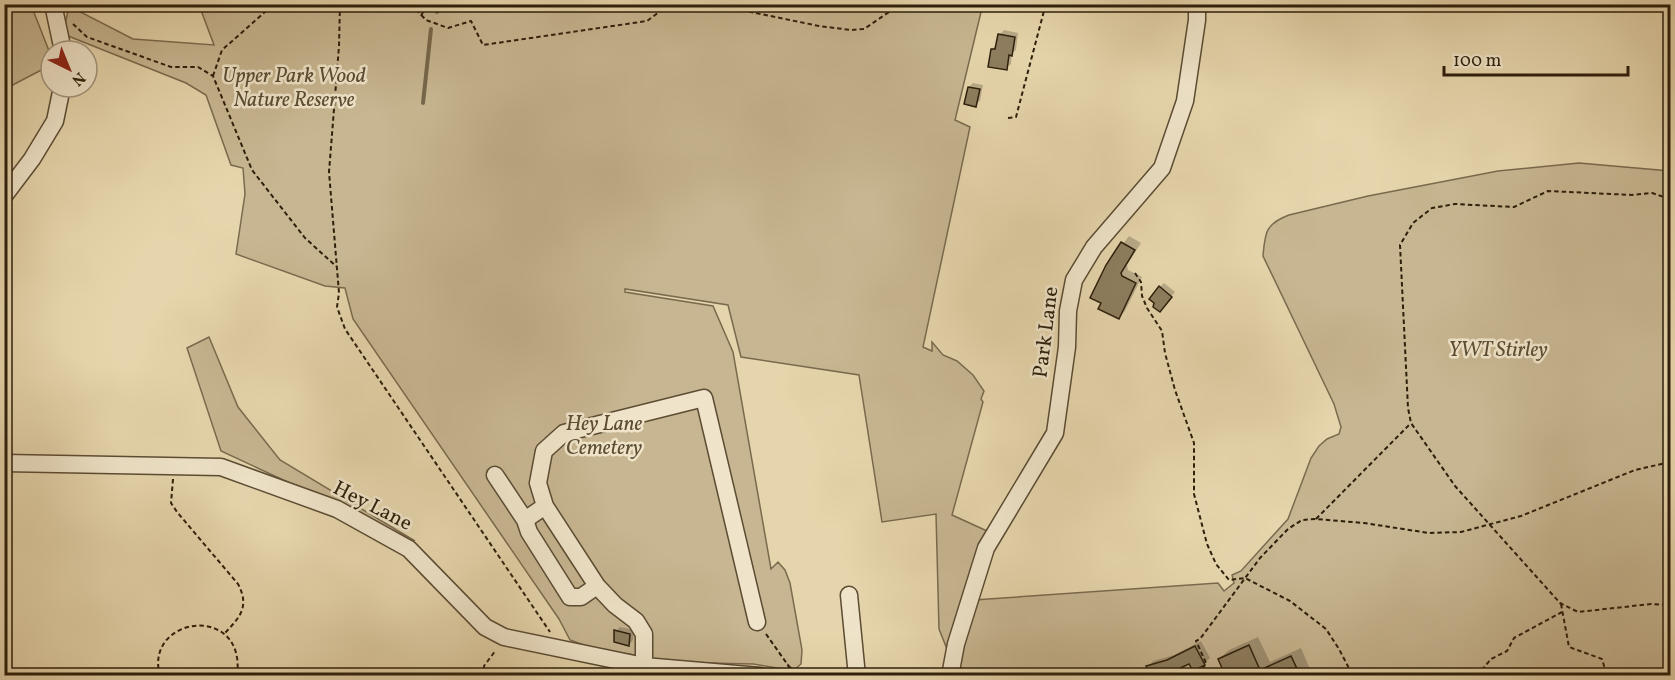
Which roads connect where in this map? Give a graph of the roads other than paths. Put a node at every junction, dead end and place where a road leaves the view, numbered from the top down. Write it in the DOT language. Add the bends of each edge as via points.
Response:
graph roads {
  1 [pos="1197,4"];
  2 [pos="55,12"];
  3 [pos="61,39"];
  4 [pos="60,99"];
  5 [pos="4,196"];
  6 [pos="4,463"];
  7 [pos="495,475"];
  8 [pos="545,506"];
  9 [pos="525,520"];
  10 [pos="597,586"];
  11 [pos="849,595"];
  12 [pos="757,622"];
  13 [pos="644,666"];
  14 [pos="760,675"];
  15 [pos="857,675"];
  16 [pos="950,675"];
  1 -- 16 [label="street, Park Lane" via="1185,101 1162,168 1094,247 1074,280 1055,433 987,548"];
  2 -- 3 [label="street"];
  4 -- 5 [label="street" via="55,121"];
  6 -- 13 [label="street, Hey Lane" via="221,467 338,509 409,549 484,627 504,637"];
  7 -- 9 [label="street"];
  8 -- 9 [label="street"];
  8 -- 10 [label="street"];
  8 -- 12 [label="street" via="538,483 544,451 564,433 704,398"];
  9 -- 10 [label="street" via="570,597 581,597"];
  10 -- 13 [label="street" via="645,634"];
  11 -- 15 [label="street"];
  13 -- 14 [label="street, Hey Lane"];
}
